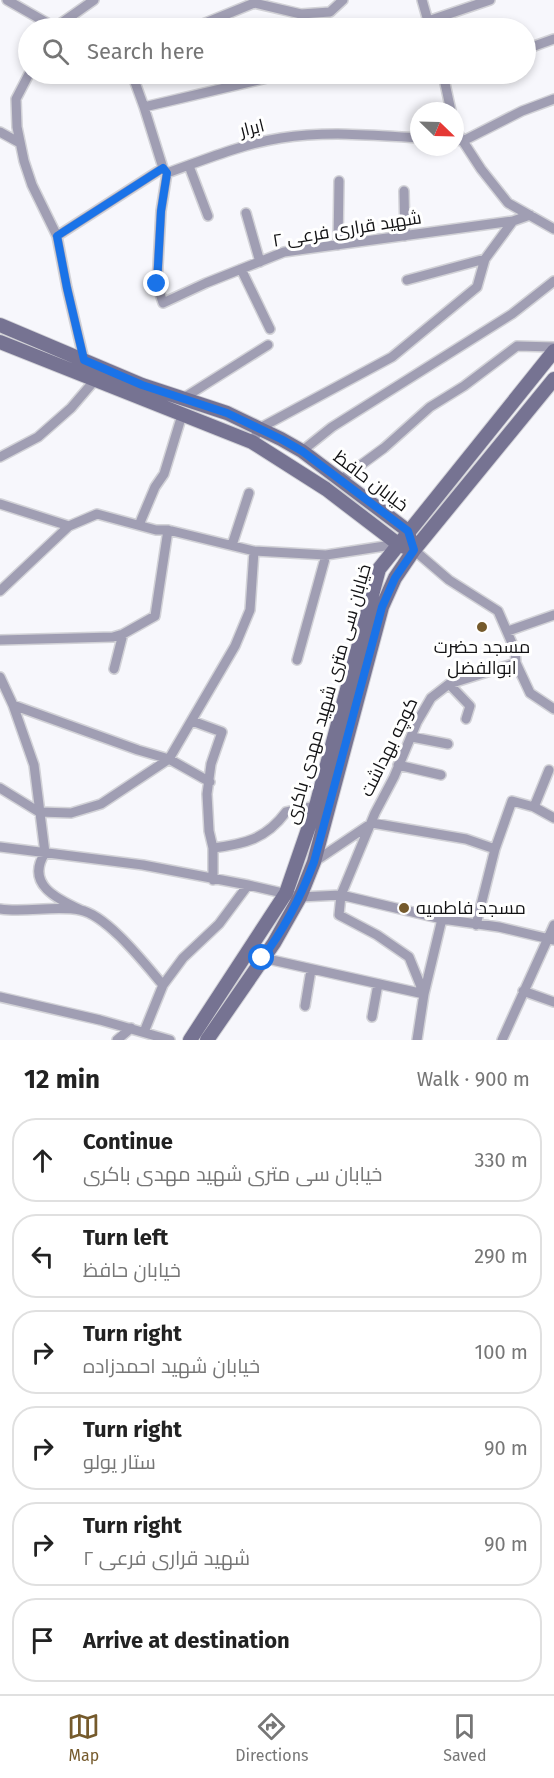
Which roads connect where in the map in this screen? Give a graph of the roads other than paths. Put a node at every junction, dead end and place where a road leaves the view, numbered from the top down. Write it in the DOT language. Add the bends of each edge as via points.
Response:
graph roads {
  1 [pos="9,0"];
  2 [pos="94,0"];
  3 [pos="343,0"];
  4 [pos="422,0"];
  5 [pos="490,0"];
  6 [pos="40,18"];
  7 [pos="68,18"];
  8 [pos="217,18"];
  9 [pos="427,18"];
  10 [pos="446,18"];
  11 [pos="554,39"];
  12 [pos="536,45"];
  13 [pos="24,84"];
  14 [pos="136,84"];
  15 [pos="242,84"];
  16 [pos="446,84"];
  17 [pos="554,99"];
  18 [pos="449,102"];
  19 [pos="144,107"];
  20 [pos="0,132"];
  21 [pos="410,137"];
  22 [pos="464,138"];
  23 [pos="20,143"];
  24 [pos="464,147"];
  25 [pos="189,165"];
  26 [pos="165,170"];
  27 [pos="339,181"];
  28 [pos="404,191"];
  29 [pos="246,213"];
  30 [pos="530,215"];
  31 [pos="208,216"];
  32 [pos="513,221"];
  33 [pos="554,229"];
  34 [pos="57,236"];
  35 [pos="405,236"];
  36 [pos="338,245"];
  37 [pos="485,259"];
  38 [pos="260,261"];
  39 [pos="241,269"];
  40 [pos="406,280"];
  41 [pos="554,281"];
  42 [pos="0,325"];
  43 [pos="270,329"];
  44 [pos="22,334"];
  45 [pos="0,342"];
  46 [pos="268,345"];
  47 [pos="17,349"];
  48 [pos="554,349"];
  49 [pos="84,360"];
  50 [pos="554,379"];
  51 [pos="94,380"];
  52 [pos="182,399"];
  53 [pos="182,414"];
  54 [pos="260,428"];
  55 [pos="252,442"];
  56 [pos="302,451"];
  57 [pos="0,457"];
  58 [pos="339,481"];
  59 [pos="249,493"];
  60 [pos="0,504"];
  61 [pos="139,525"];
  62 [pos="69,526"];
  63 [pos="168,530"];
  64 [pos="408,531"];
  65 [pos="398,544"];
  66 [pos="232,545"];
  67 [pos="414,550"];
  68 [pos="254,551"];
  69 [pos="326,555"];
  70 [pos="0,591"];
  71 [pos="554,615"];
  72 [pos="508,631"];
  73 [pos="123,634"];
  74 [pos="0,640"];
  75 [pos="297,660"];
  76 [pos="516,663"];
  77 [pos="114,669"];
  78 [pos="0,677"];
  79 [pos="449,684"];
  80 [pos="13,705"];
  81 [pos="554,709"];
  82 [pos="466,719"];
  83 [pos="192,721"];
  84 [pos="412,737"];
  85 [pos="448,744"];
  86 [pos="169,759"];
  87 [pos="398,765"];
  88 [pos="549,770"];
  89 [pos="441,775"];
  90 [pos="210,782"];
  91 [pos="0,788"];
  92 [pos="316,806"];
  93 [pos="534,807"];
  94 [pos="39,812"];
  95 [pos="554,818"];
  96 [pos="372,823"];
  97 [pos="0,848"];
  98 [pos="213,848"];
  99 [pos="495,849"];
  100 [pos="45,853"];
  101 [pos="314,862"];
  102 [pos="213,880"];
  103 [pos="248,885"];
  104 [pos="286,893"];
  105 [pos="341,895"];
  106 [pos="300,897"];
  107 [pos="0,909"];
  108 [pos="81,910"];
  109 [pos="442,920"];
  110 [pos="476,925"];
  111 [pos="554,925"];
  112 [pos="551,939"];
  113 [pos="262,958"];
  114 [pos="311,970"];
  115 [pos="163,984"];
  116 [pos="378,984"];
  117 [pos="523,991"];
  118 [pos="424,994"];
  119 [pos="0,997"];
  120 [pos="554,1002"];
  121 [pos="305,1006"];
  122 [pos="372,1017"];
  123 [pos="131,1028"];
  124 [pos="144,1032"];
  125 [pos="117,1040"];
  126 [pos="170,1040"];
  127 [pos="190,1040"];
  128 [pos="207,1040"];
  129 [pos="417,1040"];
  130 [pos="502,1040"];
  1 -- 6 [label="street"];
  2 -- 7 [label="street"];
  3 -- 8 [label="street" via="330,12 301,14 254,3"];
  4 -- 9 [label="street"];
  5 -- 10 [label="street"];
  11 -- 12 [label="street"];
  13 -- 23 [label="street" via="16,99"];
  14 -- 19 [label="street"];
  15 -- 19 [label="street"];
  16 -- 18 [label="street"];
  17 -- 22 [label="street"];
  19 -- 26 [label="street"];
  20 -- 23 [label="street"];
  21 -- 25 [label="street, ابرار" via="356,134 282,138"];
  23 -- 34 [label="street" via="32,185"];
  24 -- 30 [label="street" via="508,203"];
  25 -- 26 [label="street, ابرار"];
  25 -- 31 [label="street"];
  26 -- 34 [label="street, ابرار"];
  26 -- 39 [label="street, شهید قراری فرعی ۲" via="157,284 163,303"];
  27 -- 36 [label="street"];
  28 -- 35 [label="street"];
  29 -- 38 [label="street"];
  30 -- 32 [label="street, شهید قراری فرعی ۲"];
  30 -- 33 [label="street"];
  32 -- 35 [label="street, شهید قراری فرعی ۲"];
  32 -- 37 [label="street"];
  34 -- 49 [label="street"];
  35 -- 36 [label="street, شهید قراری فرعی ۲"];
  36 -- 38 [label="street, شهید قراری فرعی ۲" via="284,252"];
  37 -- 40 [label="street"];
  37 -- 54 [label="street" via="477,287 392,357"];
  38 -- 39 [label="street, شهید قراری فرعی ۲"];
  39 -- 43 [label="street"];
  41 -- 56 [label="street" via="512,314"];
  42 -- 44 [label="main road, خیابان حافظ"];
  44 -- 47 [label="street"];
  44 -- 49 [label="main road, خیابان حافظ"];
  45 -- 47 [label="main road, خیابان حافظ"];
  46 -- 52 [label="street"];
  47 -- 51 [label="main road, خیابان حافظ"];
  48 -- 58 [label="street" via="517,346 430,407"];
  48 -- 64 [label="main road, خیابان سی متری شهید مهدی باکری"];
  49 -- 52 [label="main road, خیابان حافظ"];
  50 -- 67 [label="main road, خیابان سی متری شهید مهدی باکری"];
  51 -- 53 [label="main road, خیابان حافظ"];
  51 -- 57 [label="street" via="71,408 38,437"];
  52 -- 54 [label="main road, خیابان حافظ"];
  53 -- 55 [label="main road, خیابان حافظ"];
  53 -- 61 [label="street" via="164,474"];
  54 -- 55 [label="street"];
  54 -- 56 [label="main road, خیابان حافظ"];
  55 -- 65 [label="main road, خیابان حافظ" via="326,489"];
  56 -- 58 [label="main road, خیابان حافظ"];
  58 -- 64 [label="main road, خیابان حافظ"];
  59 -- 66 [label="street"];
  60 -- 62 [label="street"];
  61 -- 62 [label="street" via="97,514"];
  61 -- 63 [label="street"];
  62 -- 70 [label="street"];
  63 -- 66 [label="street"];
  63 -- 73 [label="street" via="155,616"];
  64 -- 65 [label="main road, خیابان سی متری شهید مهدی باکری"];
  64 -- 67 [label="main road, خیابان حافظ"];
  65 -- 67 [label="main road, خیابان حافظ"];
  65 -- 69 [label="street"];
  65 -- 92 [label="main road, خیابان سی متری شهید مهدی باکری" via="379,569"];
  66 -- 68 [label="street"];
  67 -- 72 [label="street" via="449,580 498,611"];
  67 -- 101 [label="main road, خیابان سی متری شهید مهدی باکری" via="382,607"];
  68 -- 69 [label="street"];
  68 -- 83 [label="street" via="250,610 235,646"];
  69 -- 75 [label="street"];
  71 -- 72 [label="street"];
  72 -- 76 [label="street"];
  73 -- 74 [label="street"];
  73 -- 77 [label="street"];
  76 -- 79 [label="street, کوچه بهداشت"];
  76 -- 81 [label="street" via="530,693"];
  78 -- 80 [label="street"];
  79 -- 82 [label="street" via="470,706"];
  79 -- 84 [label="street, کوچه بهداشت" via="431,698"];
  80 -- 86 [label="street"];
  80 -- 94 [label="street" via="34,765"];
  83 -- 86 [label="street"];
  83 -- 90 [label="street" via="222,732 211,764"];
  84 -- 85 [label="street"];
  84 -- 87 [label="street, کوچه بهداشت"];
  86 -- 90 [label="street"];
  86 -- 94 [label="street" via="101,804 71,813"];
  87 -- 89 [label="street"];
  87 -- 96 [label="street, کوچه بهداشت"];
  88 -- 93 [label="street"];
  90 -- 98 [label="street" via="207,794"];
  91 -- 94 [label="street"];
  92 -- 98 [label="street" via="286,812 277,824 243,844"];
  92 -- 104 [label="main road, خیابان سی متری شهید مهدی باکری"];
  93 -- 95 [label="street"];
  93 -- 99 [label="street" via="512,801"];
  94 -- 100 [label="street"];
  96 -- 99 [label="street" via="466,839"];
  96 -- 101 [label="street"];
  96 -- 105 [label="street, کوچه بهداشت"];
  97 -- 100 [label="street"];
  98 -- 102 [label="street"];
  99 -- 110 [label="street"];
  100 -- 102 [label="street" via="143,865"];
  100 -- 108 [label="street" via="39,862 39,879 50,893"];
  101 -- 106 [label="main road, خیابان سی متری شهید مهدی باکری"];
  102 -- 103 [label="street"];
  103 -- 104 [label="street"];
  103 -- 115 [label="street" via="219,924 183,958"];
  104 -- 106 [label="street"];
  104 -- 127 [label="main road, خیابان سی متری شهید مهدی باکری"];
  105 -- 106 [label="street"];
  105 -- 109 [label="street"];
  105 -- 118 [label="street" via="339,915 409,957"];
  106 -- 113 [label="main road, خیابان سی متری شهید مهدی باکری"];
  107 -- 108 [label="street"];
  108 -- 115 [label="street" via="107,925"];
  109 -- 110 [label="street"];
  109 -- 118 [label="street"];
  110 -- 112 [label="street"];
  111 -- 112 [label="street"];
  112 -- 117 [label="street"];
  113 -- 114 [label="street"];
  113 -- 128 [label="main road, خیابان سی متری شهید مهدی باکری"];
  114 -- 116 [label="street"];
  114 -- 121 [label="street"];
  115 -- 124 [label="street"];
  116 -- 118 [label="street"];
  116 -- 122 [label="street"];
  117 -- 120 [label="street"];
  117 -- 130 [label="street"];
  118 -- 129 [label="street"];
  119 -- 123 [label="street"];
  123 -- 124 [label="street"];
  123 -- 125 [label="street"];
  124 -- 126 [label="street"];
}
